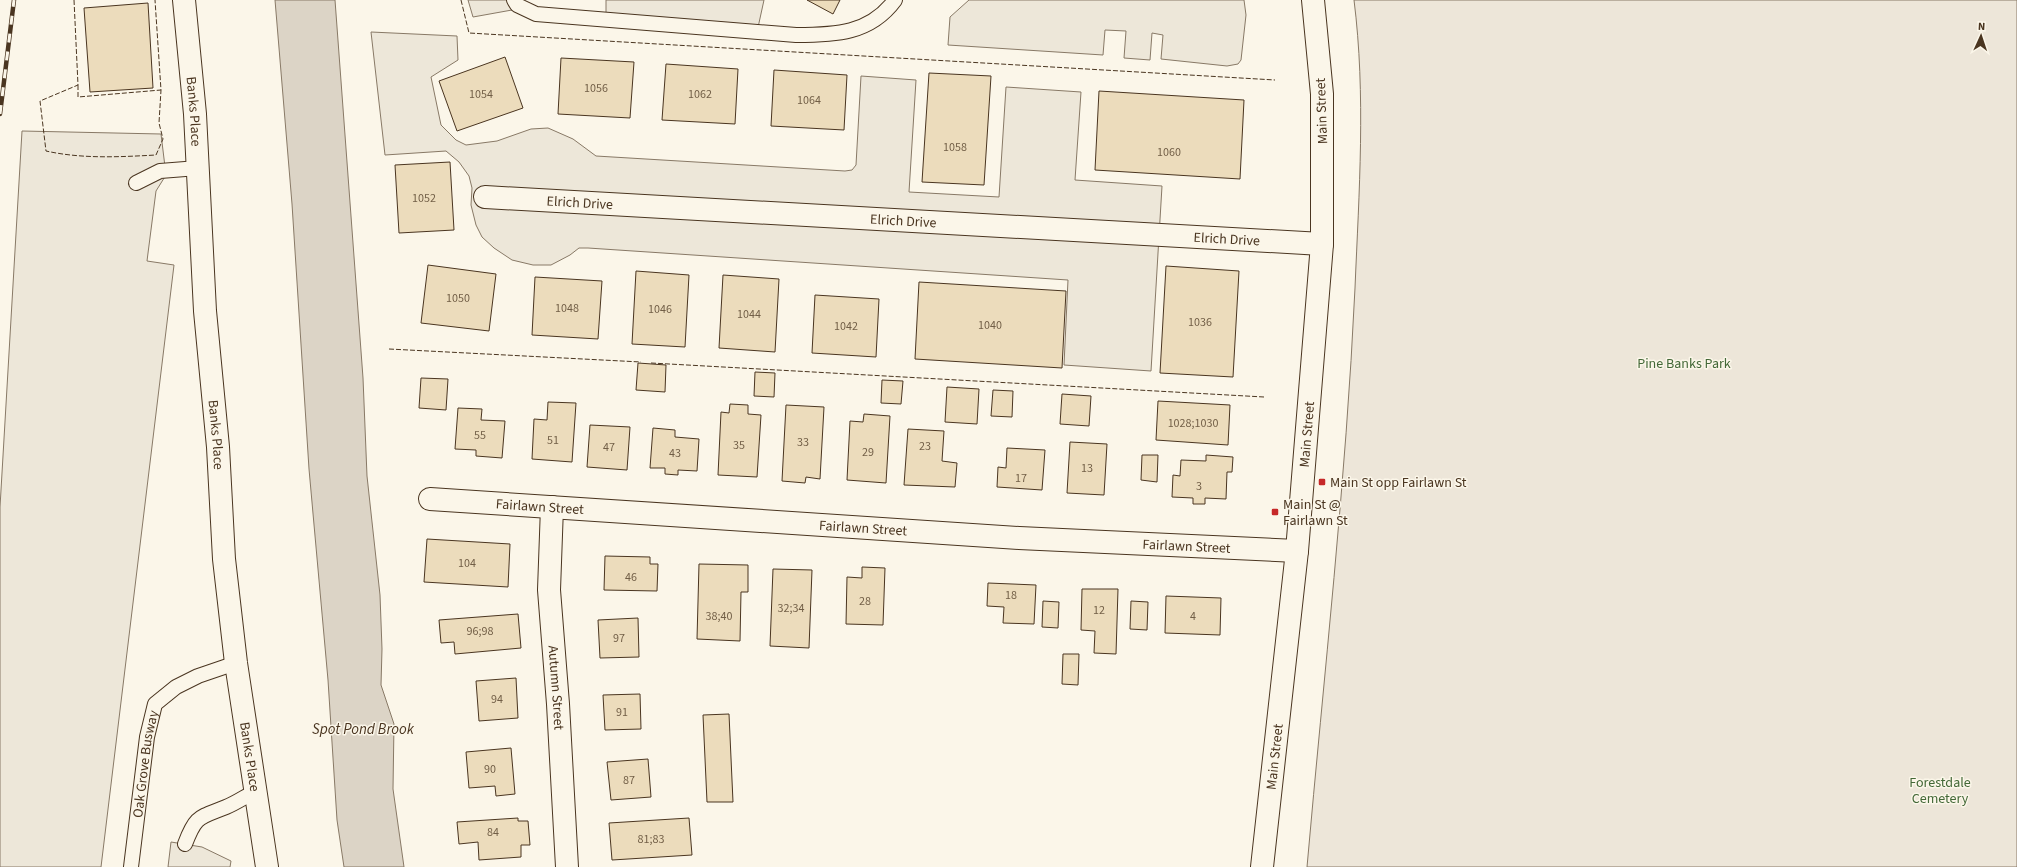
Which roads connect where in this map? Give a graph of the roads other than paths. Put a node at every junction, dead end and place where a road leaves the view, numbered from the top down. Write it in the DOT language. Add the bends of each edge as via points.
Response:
graph roads {
  1 [pos="184,0"];
  2 [pos="514,0"];
  3 [pos="895,0"];
  4 [pos="1313,0"];
  5 [pos="198,168"];
  6 [pos="136,183"];
  7 [pos="485,197"];
  8 [pos="1322,244"];
  9 [pos="430,499"];
  10 [pos="552,507"];
  11 [pos="1297,551"];
  12 [pos="236,663"];
  13 [pos="256,791"];
  14 [pos="185,844"];
  15 [pos="131,867"];
  16 [pos="267,867"];
  17 [pos="567,867"];
  18 [pos="1262,867"];
  1 -- 5 [label="street, Banks Place"];
  2 -- 3 [label="lane" via="536,14 796,35 848,32 879,18"];
  4 -- 8 [label="street, Main Street" via="1322,94"];
  5 -- 6 [label="lane" via="160,171"];
  5 -- 12 [label="street, Banks Place" via="205,311 218,447 224,559"];
  7 -- 8 [label="street, Elrich Drive"];
  8 -- 11 [label="street, Main Street"];
  9 -- 10 [label="street, Fairlawn Street"];
  10 -- 11 [label="street, Fairlawn Street" via="1019,538"];
  10 -- 17 [label="street, Autumn Street" via="549,590"];
  11 -- 18 [label="street, Main Street"];
  12 -- 13 [label="street, Banks Place"];
  12 -- 15 [label="lane, Oak Grove Busway" via="198,676 176,687 155,704 146,737"];
  13 -- 14 [label="lane" via="203,815 192,825"];
  13 -- 16 [label="street, Banks Place"];
}
